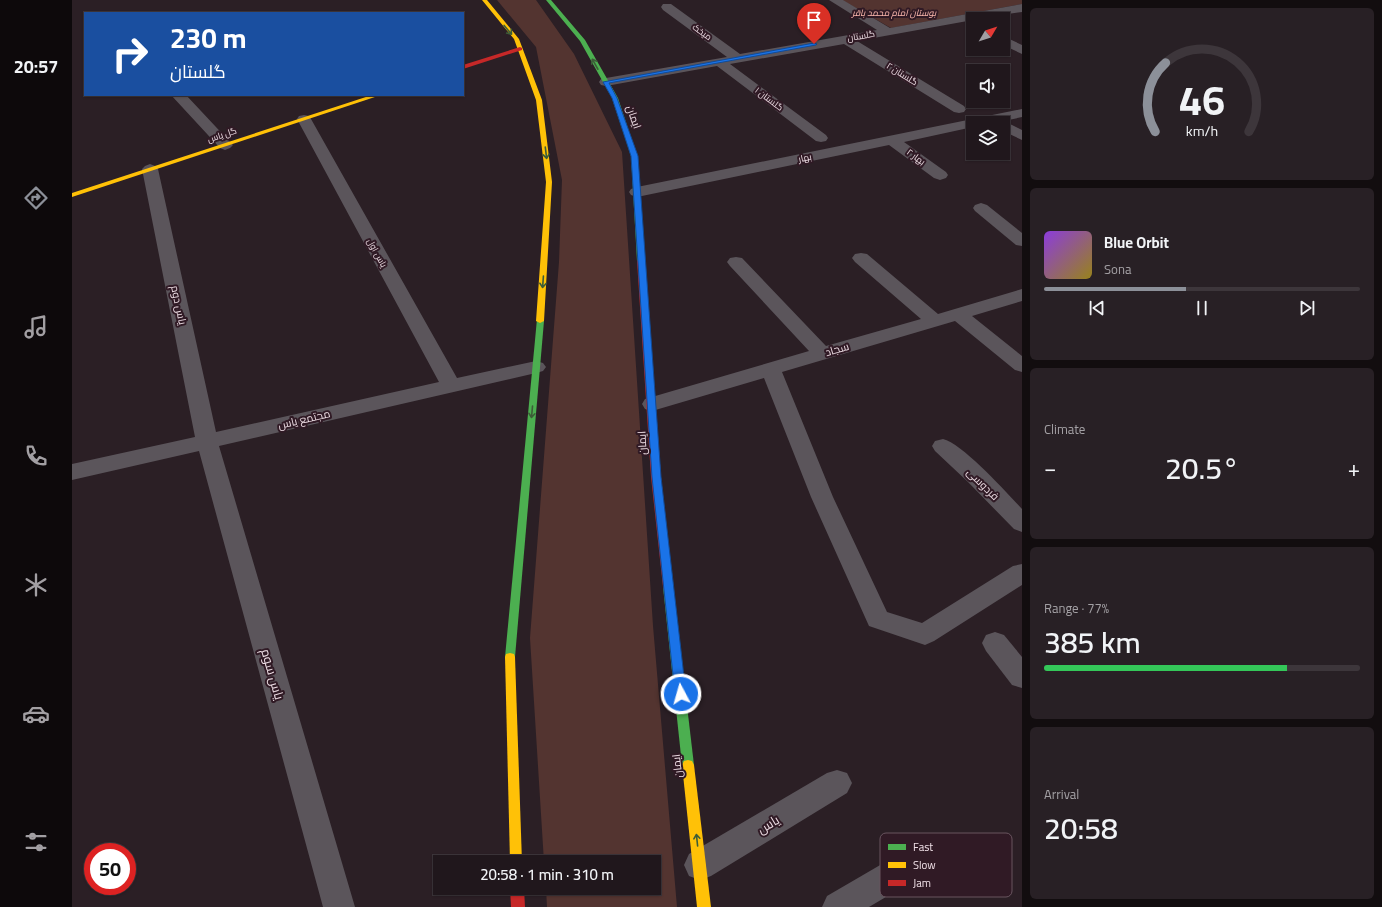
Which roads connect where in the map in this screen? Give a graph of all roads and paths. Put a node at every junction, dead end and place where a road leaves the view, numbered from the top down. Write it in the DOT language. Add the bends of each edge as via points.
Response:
graph roads {
  1 [pos="484,0"];
  2 [pos="548,0"];
  3 [pos="835,0"];
  4 [pos="667,7"];
  5 [pos="1022,8"];
  6 [pos="1005,12"];
  7 [pos="966,21"];
  8 [pos="887,31"];
  9 [pos="845,39"];
  10 [pos="1010,44"];
  11 [pos="520,49"];
  12 [pos="1022,50"];
  13 [pos="737,58"];
  14 [pos="718,61"];
  15 [pos="464,67"];
  16 [pos="606,82"];
  17 [pos="179,96"];
  18 [pos="375,96"];
  19 [pos="959,109"];
  20 [pos="1022,113"];
  21 [pos="1010,118"];
  22 [pos="304,119"];
  23 [pos="966,124"];
  24 [pos="1010,129"];
  25 [pos="1022,136"];
  26 [pos="821,138"];
  27 [pos="892,140"];
  28 [pos="225,145"];
  29 [pos="150,169"];
  30 [pos="940,175"];
  31 [pos="637,192"];
  32 [pos="72,195"];
  33 [pos="981,208"];
  34 [pos="1022,241"];
  35 [pos="861,258"];
  36 [pos="736,262"];
  37 [pos="1022,295"];
  38 [pos="958,314"];
  39 [pos="935,321"];
  40 [pos="822,354"];
  41 [pos="1022,366"];
  42 [pos="536,367"];
  43 [pos="771,369"];
  44 [pos="451,386"];
  45 [pos="652,404"];
  46 [pos="208,441"];
  47 [pos="943,446"];
  48 [pos="72,472"];
  49 [pos="1022,523"];
  50 [pos="1022,574"];
  51 [pos="995,643"];
  52 [pos="1022,677"];
  53 [pos="837,784"];
  54 [pos="516,855"];
  55 [pos="700,865"];
  56 [pos="880,883"];
  57 [pos="517,895"];
  58 [pos="339,907"];
  59 [pos="518,907"];
  60 [pos="704,907"];
  61 [pos="838,907"];
  1 -- 11 [label="main road, one-way" via="516,39"];
  16 -- 2 [label="main road, ایمان, one-way" via="582,40"];
  3 -- 8 [label="street"];
  4 -- 13 [label="street, میخک"];
  5 -- 6 [label="street, گلستان"];
  7 -- 8 [label="street, گلستان"];
  8 -- 9 [label="street, گلستان"];
  9 -- 13 [label="street, گلستان"];
  9 -- 19 [label="street, گلستان ۲"];
  10 -- 12 [label="street"];
  11 -- 15 [label="main road"];
  11 -- 42 [label="main road, one-way" via="539,100 549,182"];
  13 -- 14 [label="street, گلستان"];
  14 -- 16 [label="street, گلستان"];
  14 -- 26 [label="street, گلستان ۱"];
  16 -- 31 [label="main road, ایمان" via="615,98 634,156"];
  17 -- 28 [label="street"];
  18 -- 22 [label="main road, گل یاس"];
  20 -- 21 [label="street, بهار"];
  22 -- 28 [label="main road, گل یاس"];
  22 -- 44 [label="street, یاس اول"];
  23 -- 27 [label="street, بهار"];
  24 -- 25 [label="street"];
  27 -- 30 [label="street, بهار ۲"];
  27 -- 31 [label="street, بهار"];
  28 -- 29 [label="main road, گل یاس"];
  29 -- 32 [label="main road, گل یاس"];
  29 -- 46 [label="street, یاس دوم"];
  31 -- 45 [label="main road, ایمان"];
  33 -- 34 [label="street"];
  35 -- 39 [label="street"];
  36 -- 40 [label="street"];
  37 -- 38 [label="street, سجاد"];
  38 -- 39 [label="street, سجاد"];
  38 -- 41 [label="street"];
  39 -- 40 [label="street, سجاد"];
  40 -- 43 [label="street, سجاد"];
  42 -- 44 [label="street, مجتمع یاس"];
  42 -- 54 [label="main road, one-way" via="510,655"];
  43 -- 45 [label="street, سجاد"];
  43 -- 50 [label="street" via="822,498 878,619 925,634"];
  44 -- 46 [label="street, مجتمع یاس"];
  55 -- 45 [label="main road, ایمان, one-way" via="656,477"];
  46 -- 48 [label="street, مجتمع یاس"];
  46 -- 58 [label="street, یاس سوم"];
  47 -- 49 [label="street, فردوسی"];
  51 -- 52 [label="street"];
  53 -- 55 [label="street, یاس"];
  55 -- 60 [label="main road, ایمان"];
  56 -- 61 [label="street"];
  57 -- 59 [label="main road"];
}
